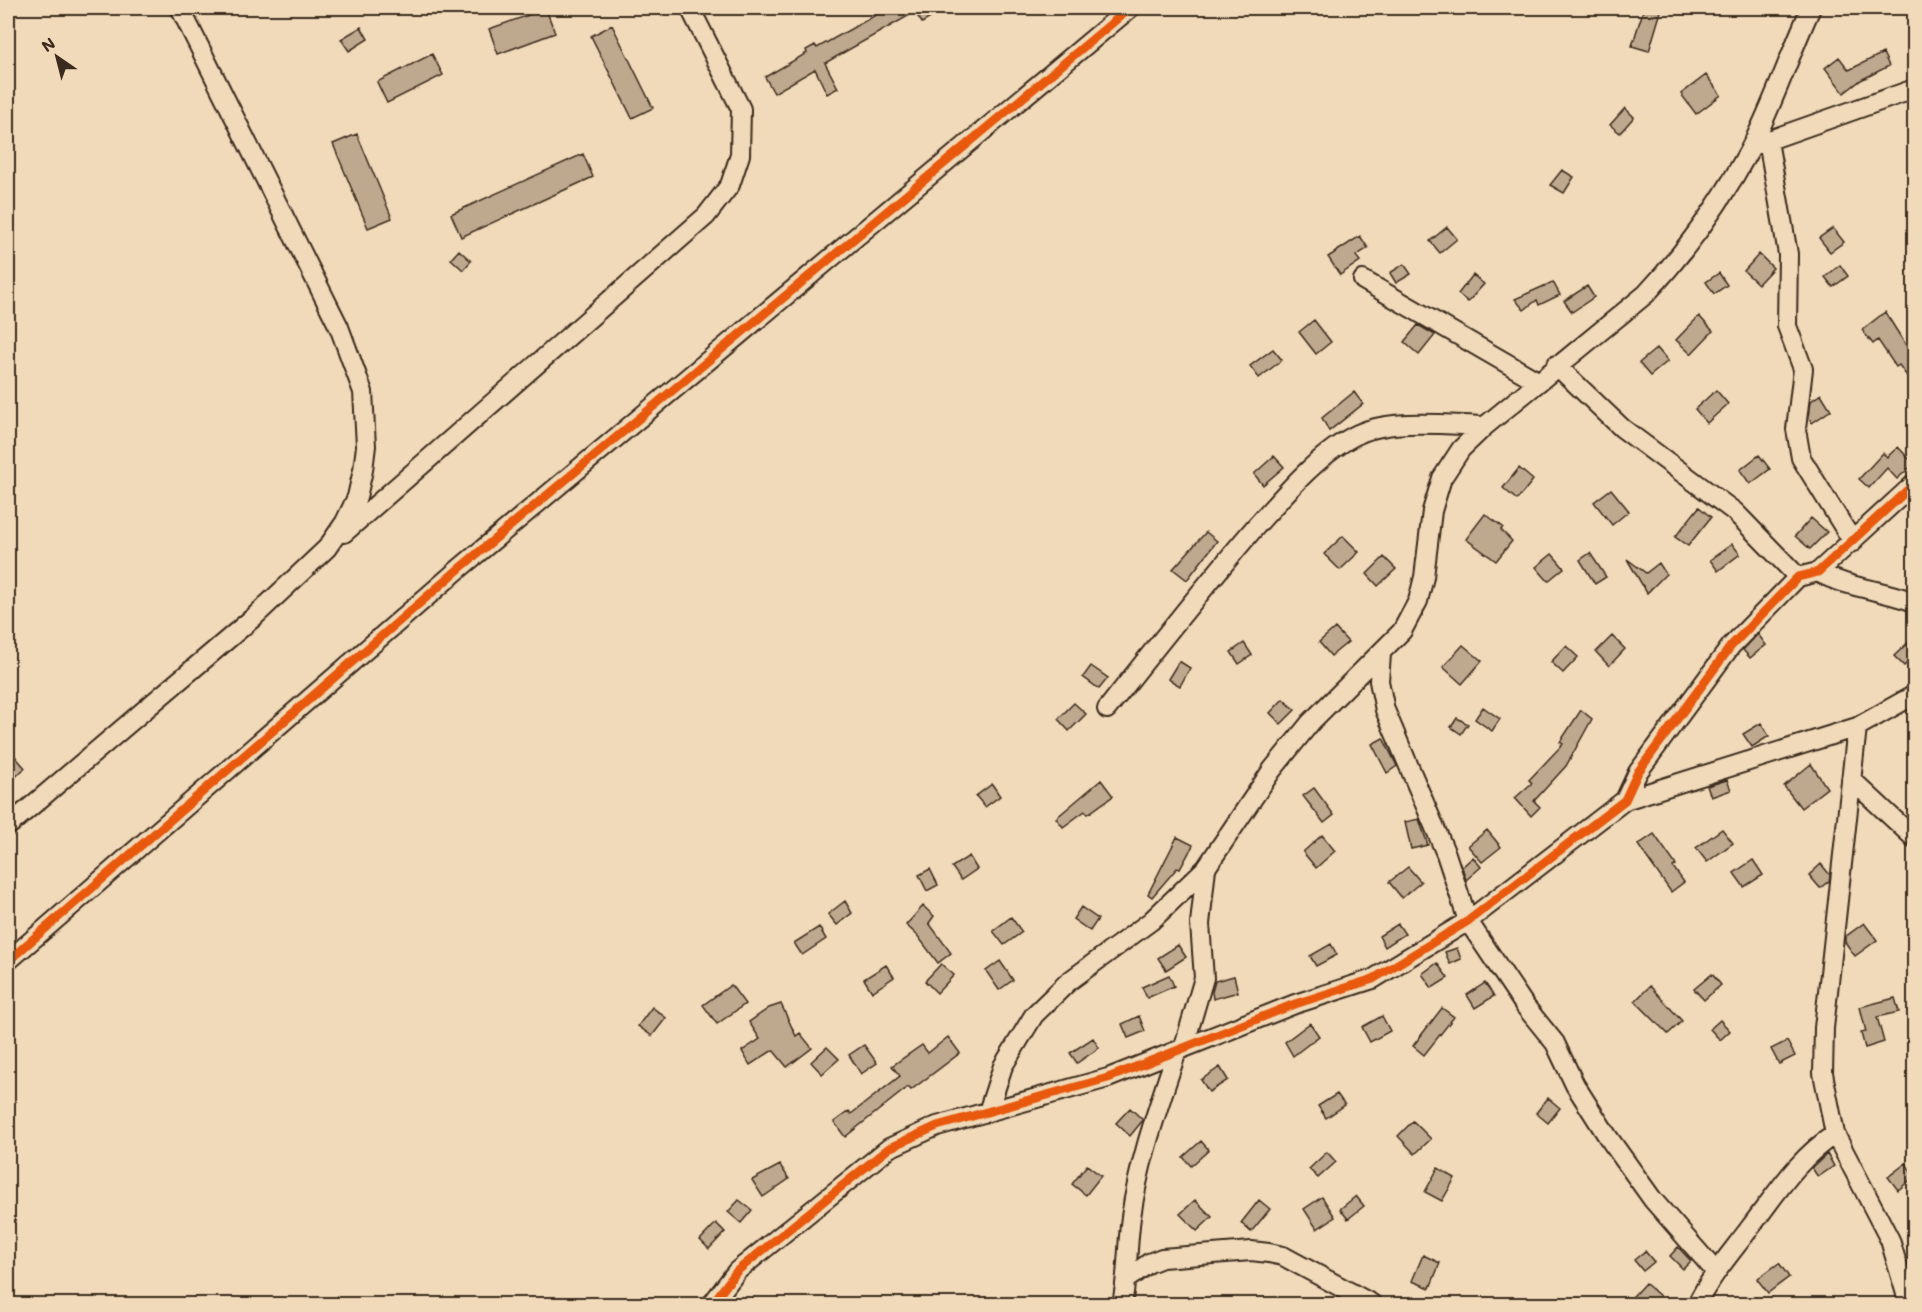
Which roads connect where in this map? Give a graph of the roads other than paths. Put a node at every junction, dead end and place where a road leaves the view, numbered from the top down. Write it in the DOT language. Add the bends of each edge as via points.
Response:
graph roads {
  1 [pos="180,8"];
  2 [pos="690,8"];
  3 [pos="1130,8"];
  4 [pos="1811,8"];
  5 [pos="1914,88"];
  6 [pos="1768,141"];
  7 [pos="1751,147"];
  8 [pos="1363,280"];
  9 [pos="1556,365"];
  10 [pos="1539,382"];
  11 [pos="1485,426"];
  12 [pos="1914,484"];
  13 [pos="1853,542"];
  14 [pos="327,548"];
  15 [pos="1818,572"];
  16 [pos="1798,577"];
  17 [pos="1914,602"];
  18 [pos="1381,654"];
  19 [pos="1914,695"];
  20 [pos="1107,710"];
  21 [pos="1857,727"];
  22 [pos="1851,779"];
  23 [pos="1625,800"];
  24 [pos="8,826"];
  25 [pos="1914,838"];
  26 [pos="1206,868"];
  27 [pos="1468,921"];
  28 [pos="8,961"];
  29 [pos="1181,1048"];
  30 [pos="988,1112"];
  31 [pos="1835,1134"];
  32 [pos="1716,1272"];
  33 [pos="1127,1279"];
  34 [pos="1913,1304"];
  35 [pos="712,1305"];
  36 [pos="1122,1305"];
  37 [pos="1372,1305"];
  38 [pos="1697,1305"];
  1 -- 14 [label="street" via="339,327 363,392 366,446 357,497"];
  2 -- 14 [label="street" via="741,109 740,155 730,184 706,216"];
  3 -- 28 [label="street" via="460,568"];
  4 -- 7 [label="street"];
  5 -- 6 [label="street"];
  6 -- 7 [label="street"];
  6 -- 13 [label="street" via="1788,254 1788,326 1803,369 1796,429 1798,450"];
  7 -- 9 [label="street" via="1663,276"];
  8 -- 10 [label="street"];
  9 -- 10 [label="street"];
  9 -- 16 [label="street" via="1622,428 1735,512"];
  10 -- 11 [label="street"];
  11 -- 18 [label="street" via="1461,448 1442,478 1432,511 1418,601 1402,631"];
  11 -- 20 [label="street" via="1377,428 1358,434 1327,456 1286,494 1207,582"];
  12 -- 13 [label="street"];
  13 -- 15 [label="street"];
  14 -- 24 [label="street" via="254,617"];
  15 -- 16 [label="street"];
  15 -- 17 [label="street"];
  16 -- 23 [label="street" via="1731,646 1638,772"];
  18 -- 26 [label="street" via="1311,722 1272,770"];
  18 -- 27 [label="street" via="1379,681 1388,719 1446,855"];
  19 -- 21 [label="street"];
  21 -- 22 [label="street"];
  21 -- 23 [label="street"];
  22 -- 25 [label="street"];
  22 -- 31 [label="street" via="1824,1028 1824,1073"];
  23 -- 27 [label="street"];
  26 -- 29 [label="street" via="1200,924 1204,978"];
  26 -- 30 [label="street" via="1151,921 1068,982 1034,1016 1003,1066"];
  27 -- 29 [label="street" via="1372,979"];
  27 -- 32 [label="street" via="1555,1043 1575,1085 1608,1137 1653,1200"];
  29 -- 30 [label="street" via="1108,1078"];
  29 -- 33 [label="street" via="1140,1167 1131,1218"];
  30 -- 35 [label="street" via="937,1126 871,1160 737,1271"];
  31 -- 32 [label="street" via="1798,1163"];
  31 -- 34 [label="street" via="1890,1240"];
  32 -- 38 [label="street"];
  33 -- 36 [label="street"];
  33 -- 37 [label="street" via="1162,1258 1259,1251 1283,1256"];
}
